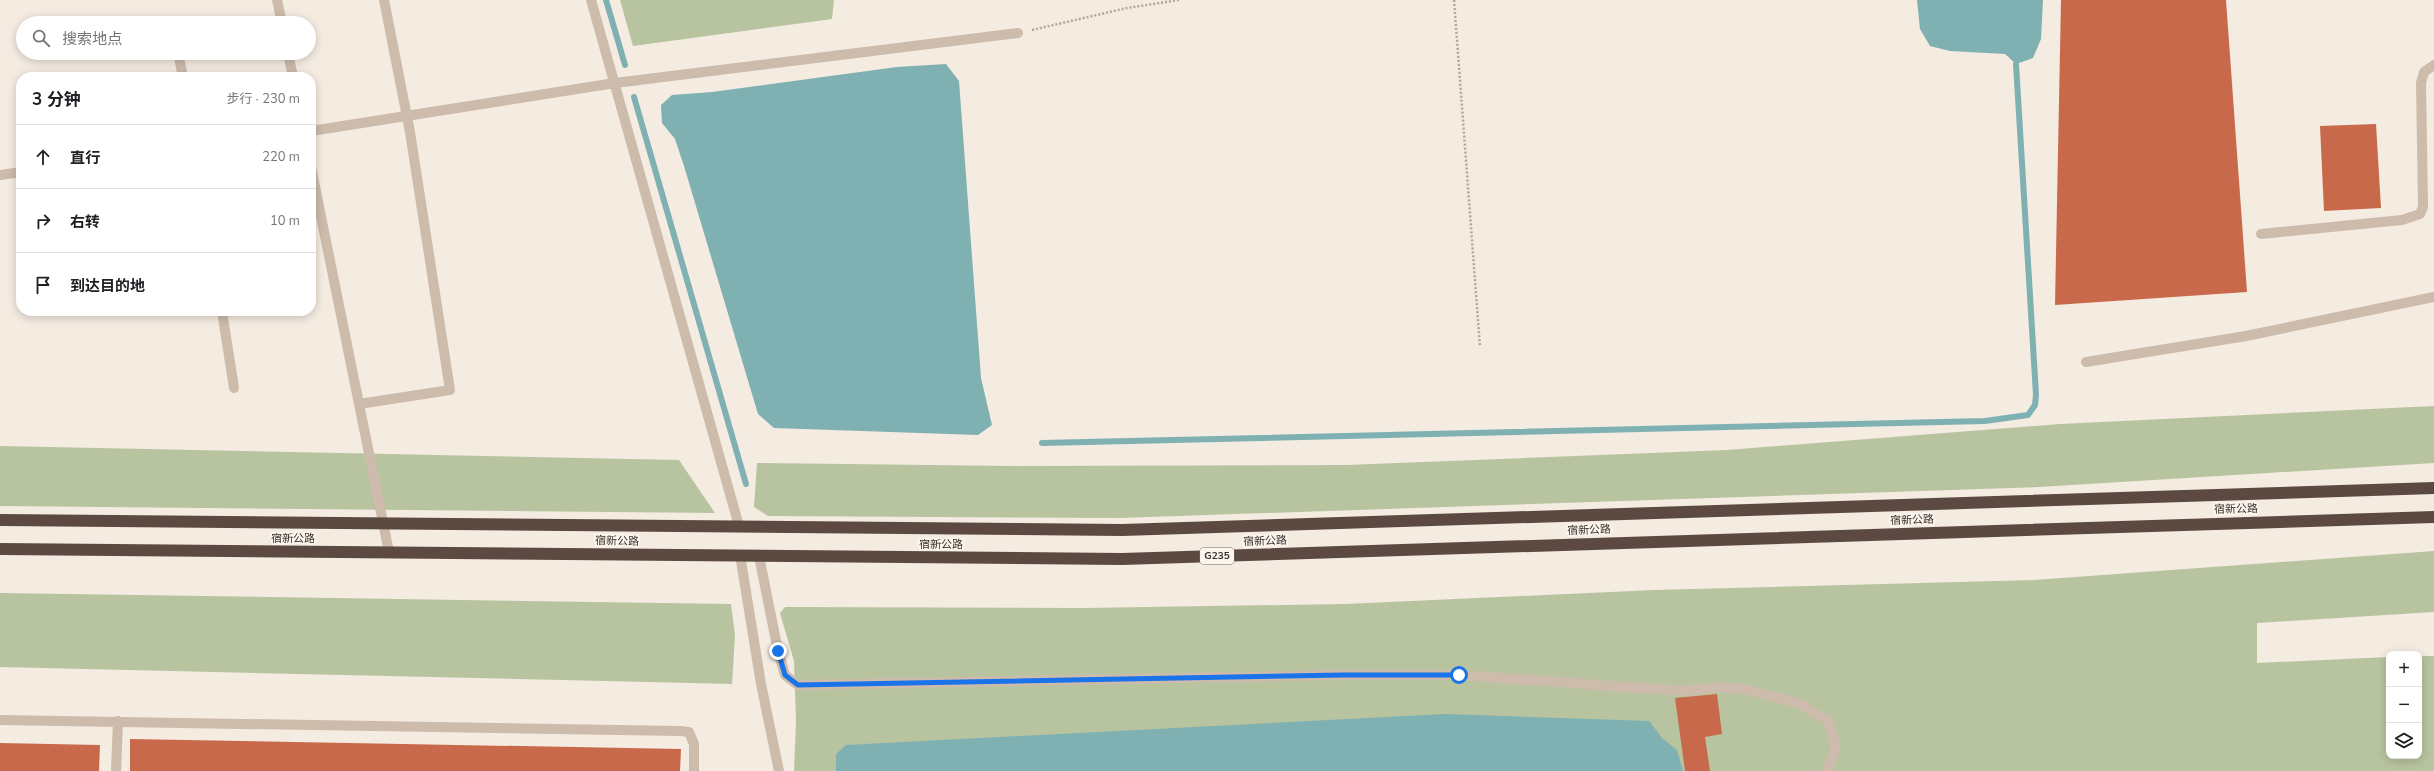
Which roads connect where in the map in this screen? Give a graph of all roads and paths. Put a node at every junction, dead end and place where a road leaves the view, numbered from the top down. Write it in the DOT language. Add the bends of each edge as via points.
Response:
graph roads {
  1 [pos="277,0"];
  2 [pos="384,0"];
  3 [pos="591,0"];
  4 [pos="1180,0"];
  5 [pos="1454,0"];
  6 [pos="280,16"];
  7 [pos="1018,33"];
  8 [pos="179,60"];
  9 [pos="289,60"];
  10 [pos="2434,65"];
  11 [pos="182,72"];
  12 [pos="292,72"];
  13 [pos="615,83"];
  14 [pos="407,116"];
  15 [pos="316,130"];
  16 [pos="16,173"];
  17 [pos="0,175"];
  18 [pos="316,192"];
  19 [pos="2261,234"];
  20 [pos="2434,297"];
  21 [pos="223,316"];
  22 [pos="1480,347"];
  23 [pos="2086,362"];
  24 [pos="234,388"];
  25 [pos="359,404"];
  26 [pos="2434,488"];
  27 [pos="2434,517"];
  28 [pos="0,520"];
  29 [pos="383,523"];
  30 [pos="739,526"];
  31 [pos="0,549"];
  32 [pos="389,552"];
  33 [pos="740,555"];
  34 [pos="759,556"];
  35 [pos="0,720"];
  36 [pos="118,722"];
  37 [pos="116,771"];
  38 [pos="694,771"];
  39 [pos="779,771"];
  40 [pos="1827,771"];
  1 -- 6 [label="street"];
  2 -- 14 [label="street"];
  3 -- 13 [label="street"];
  4 -- 7 [label="path" via="1127,8"];
  5 -- 22 [label="path"];
  7 -- 13 [label="street"];
  8 -- 11 [label="street"];
  9 -- 12 [label="street"];
  10 -- 19 [label="street" via="2424,72 2421,83 2423,207 2420,214 2402,220"];
  13 -- 14 [label="street"];
  13 -- 30 [label="street"];
  14 -- 15 [label="street"];
  14 -- 25 [label="street" via="450,390"];
  16 -- 17 [label="street"];
  18 -- 25 [label="street"];
  20 -- 23 [label="street" via="2246,336"];
  21 -- 24 [label="street"];
  25 -- 29 [label="street"];
  26 -- 30 [label="highway, 宿新公路" via="1122,530"];
  27 -- 34 [label="highway, 宿新公路 / G235" via="1122,559"];
  28 -- 29 [label="highway, 宿新公路"];
  29 -- 30 [label="highway, 宿新公路"];
  29 -- 32 [label="street"];
  31 -- 32 [label="highway, 宿新公路 / G235"];
  32 -- 33 [label="highway, 宿新公路 / G235"];
  33 -- 34 [label="highway, 宿新公路 / G235"];
  33 -- 39 [label="street" via="761,684"];
  34 -- 40 [label="street" via="785,675 798,685 1459,675 1684,691 1721,687 1744,689 1798,703 1828,720 1834,737 1835,751"];
  35 -- 36 [label="street"];
  36 -- 37 [label="street"];
  36 -- 38 [label="street" via="680,730 689,732 693,738"];
}
